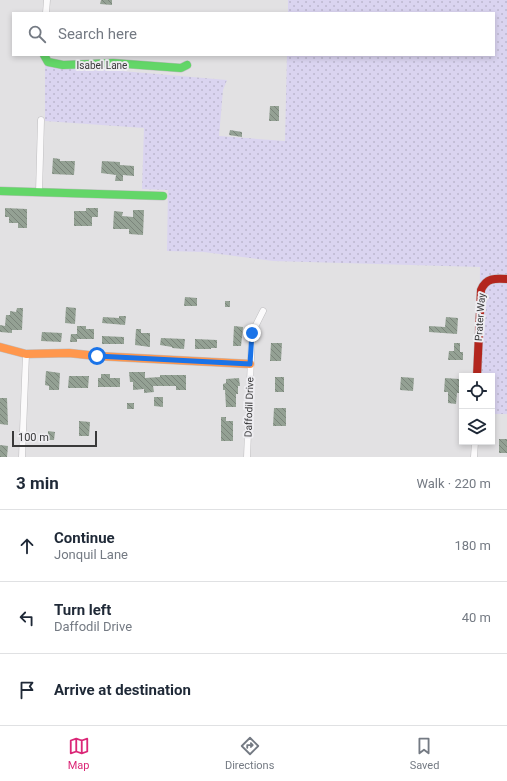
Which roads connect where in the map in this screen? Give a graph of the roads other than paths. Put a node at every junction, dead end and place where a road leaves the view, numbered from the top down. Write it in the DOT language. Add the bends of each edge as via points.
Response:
graph roads {
  1 [pos="47,0"];
  2 [pos="46,12"];
  3 [pos="45,56"];
  4 [pos="187,65"];
  5 [pos="41,120"];
  6 [pos="0,191"];
  7 [pos="39,192"];
  8 [pos="163,196"];
  9 [pos="507,279"];
  10 [pos="263,311"];
  11 [pos="0,347"];
  12 [pos="26,354"];
  13 [pos="250,364"];
  14 [pos="477,373"];
  15 [pos="474,445"];
  16 [pos="22,457"];
  17 [pos="247,457"];
  18 [pos="474,457"];
  1 -- 2 [label="street"];
  3 -- 4 [label="street, Isabel Lane" via="48,62 61,64 112,63 181,68"];
  5 -- 7 [label="street"];
  6 -- 7 [label="street"];
  7 -- 8 [label="street"];
  9 -- 14 [label="street, Prater Way" via="488,280 481,290"];
  10 -- 13 [label="street, Daffodil Drive" via="252,333"];
  11 -- 12 [label="street"];
  12 -- 13 [label="street"];
  12 -- 16 [label="street"];
  13 -- 17 [label="street, Daffodil Drive"];
  15 -- 18 [label="street"];
}
